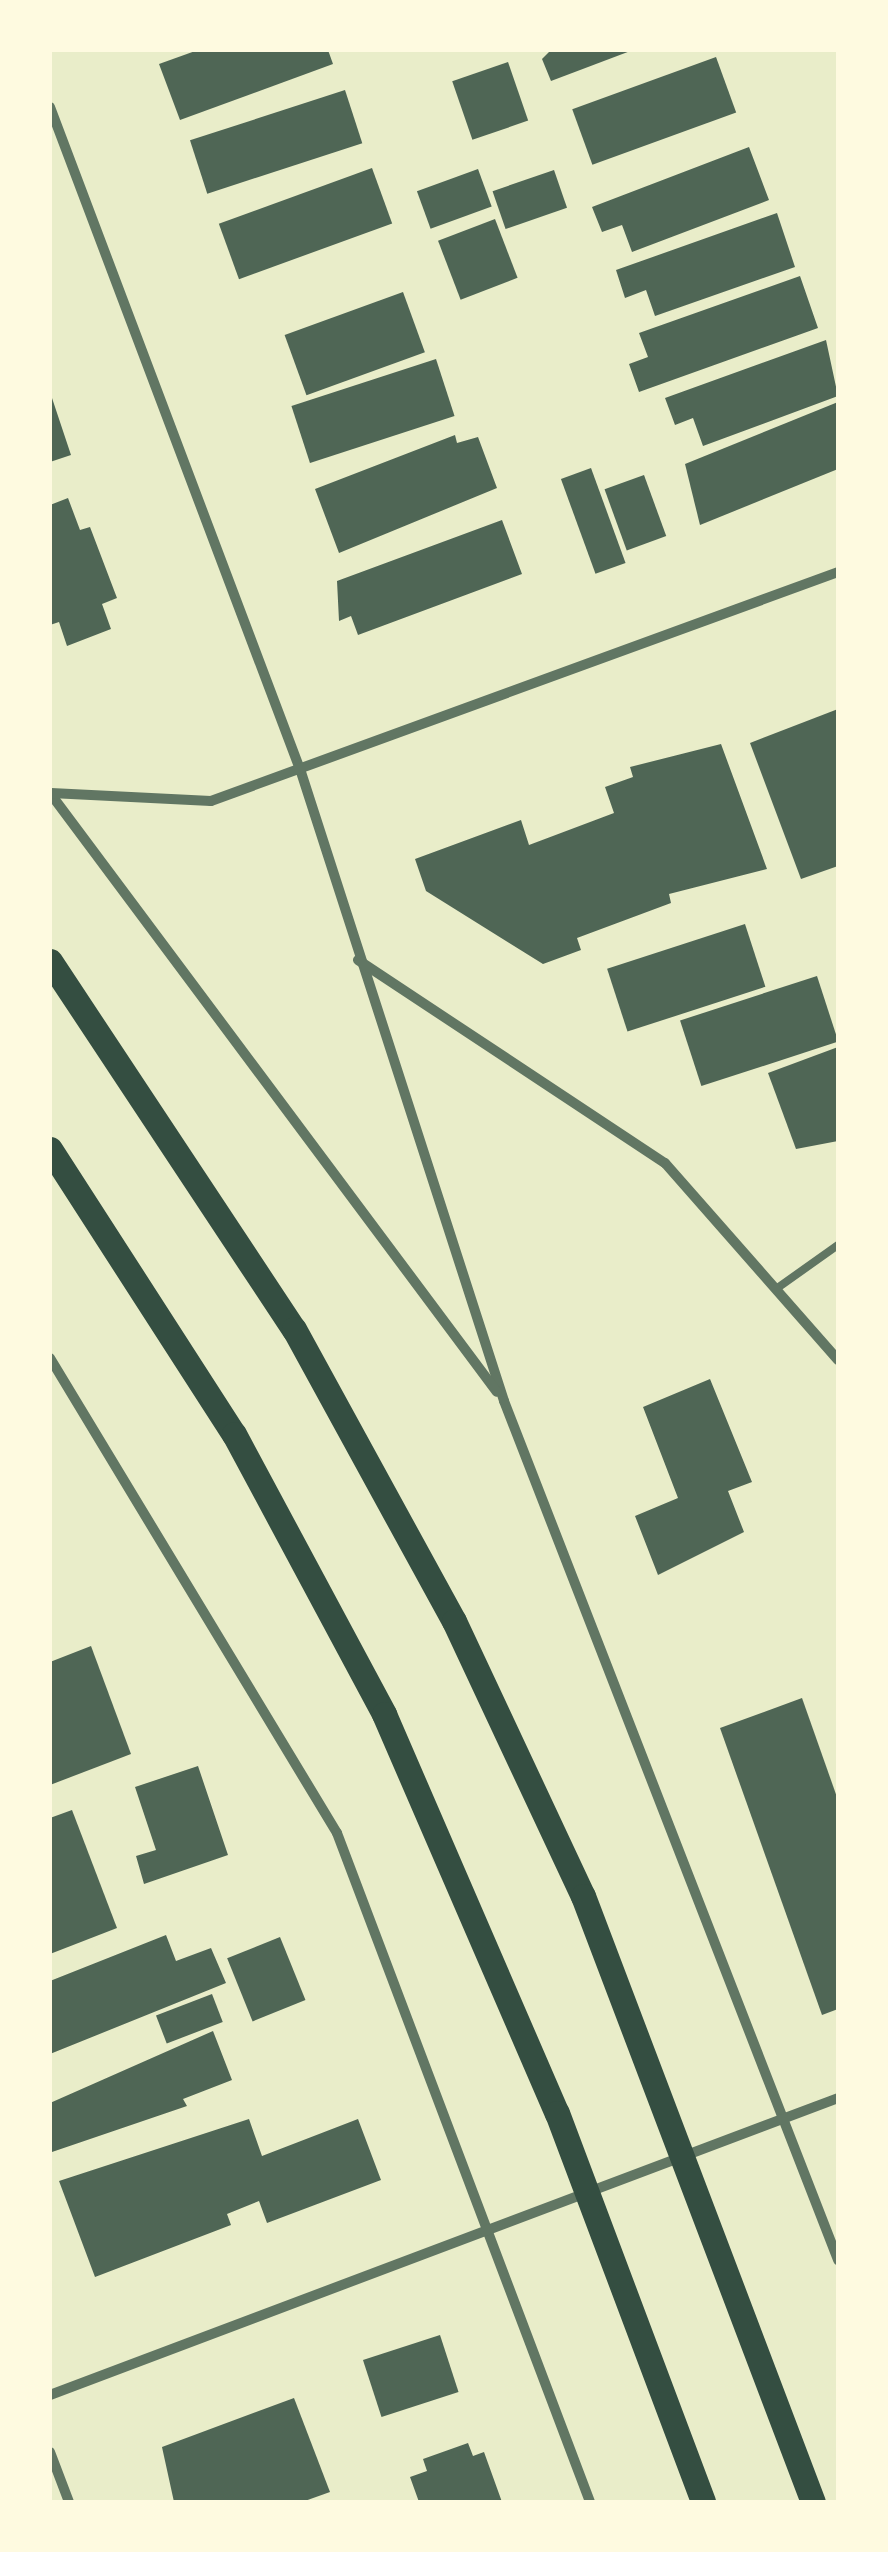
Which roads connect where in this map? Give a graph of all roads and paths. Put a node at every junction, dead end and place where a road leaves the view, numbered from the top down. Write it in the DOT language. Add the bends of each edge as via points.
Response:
graph roads {
  1 [pos="50,107"];
  2 [pos="838,572"];
  3 [pos="301,772"];
  4 [pos="50,793"];
  5 [pos="358,959"];
  6 [pos="50,962"];
  7 [pos="50,1149"];
  8 [pos="838,1245"];
  9 [pos="776,1290"];
  10 [pos="50,1358"];
  11 [pos="838,1360"];
  12 [pos="504,1401"];
  13 [pos="838,2098"];
  14 [pos="786,2118"];
  15 [pos="684,2158"];
  16 [pos="590,2194"];
  17 [pos="488,2228"];
  18 [pos="838,2260"];
  19 [pos="50,2394"];
  20 [pos="50,2452"];
  21 [pos="69,2502"];
  22 [pos="590,2502"];
  23 [pos="703,2502"];
  24 [pos="813,2502"];
  1 -- 3 [label="street"];
  2 -- 3 [label="street"];
  3 -- 4 [label="street" via="211,801"];
  3 -- 5 [label="street"];
  4 -- 12 [label="street"];
  5 -- 9 [label="street" via="665,1163"];
  5 -- 12 [label="street"];
  6 -- 15 [label="main road" via="284,1313 454,1621 583,1896"];
  7 -- 16 [label="main road" via="234,1434 332,1612 449,1854"];
  8 -- 9 [label="lane"];
  9 -- 11 [label="street"];
  10 -- 17 [label="street" via="337,1832"];
  12 -- 14 [label="street"];
  13 -- 14 [label="street"];
  14 -- 15 [label="street"];
  14 -- 18 [label="street"];
  15 -- 16 [label="street"];
  15 -- 24 [label="main road"];
  16 -- 17 [label="street"];
  16 -- 23 [label="main road"];
  17 -- 19 [label="street"];
  17 -- 22 [label="street"];
  20 -- 21 [label="street"];
}
